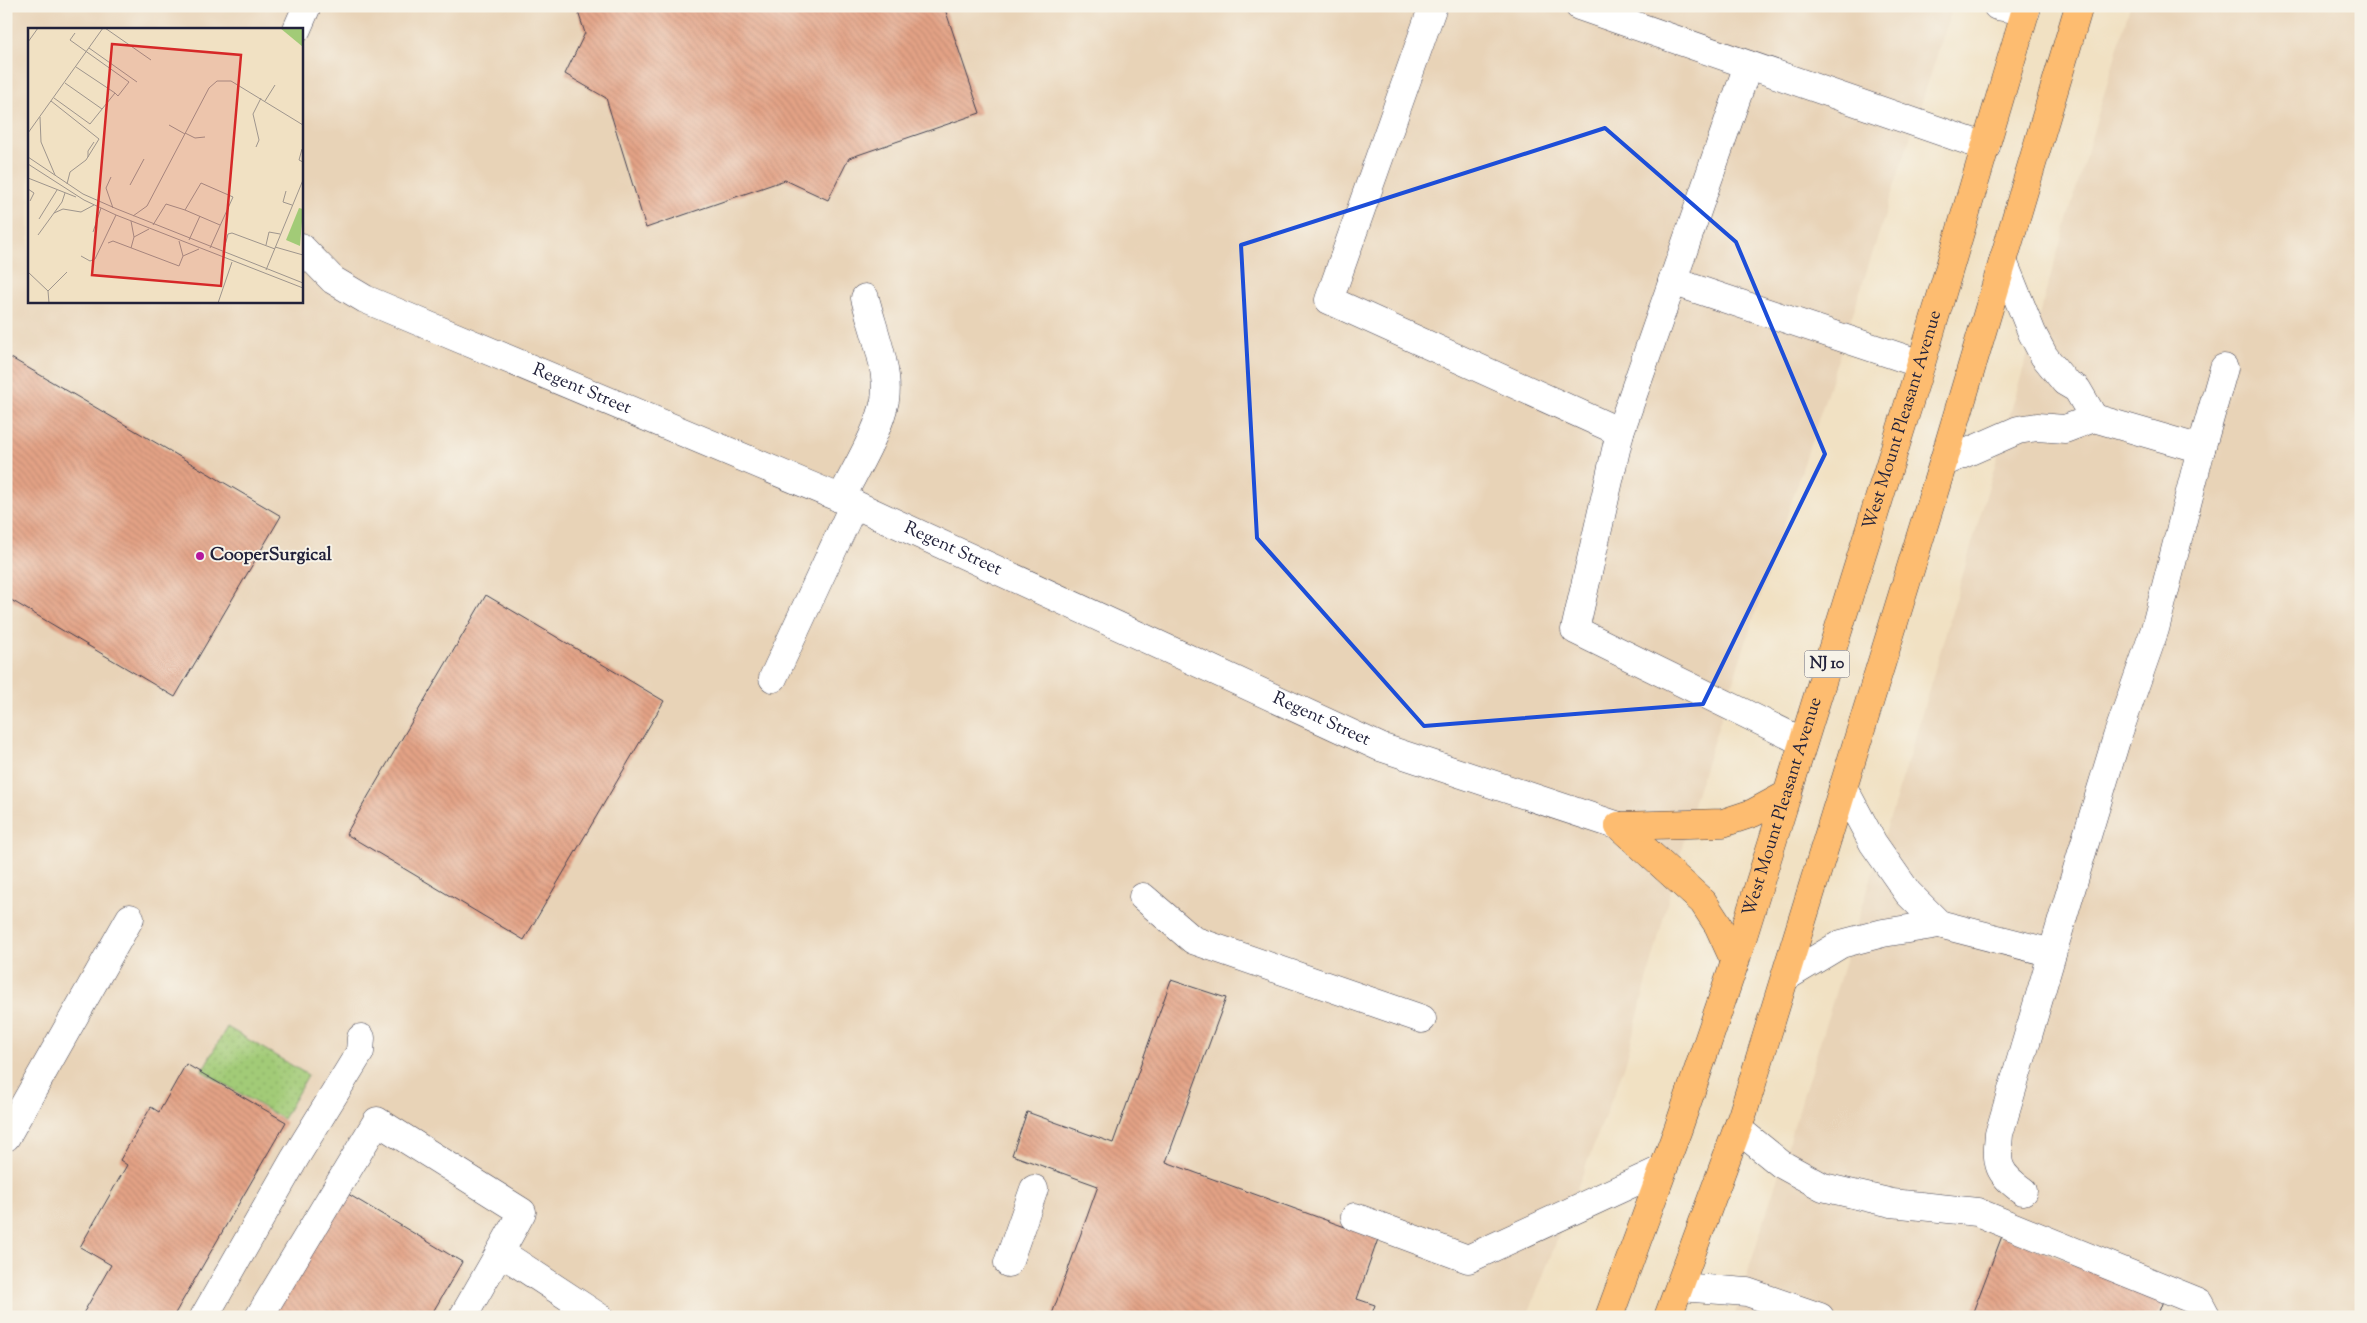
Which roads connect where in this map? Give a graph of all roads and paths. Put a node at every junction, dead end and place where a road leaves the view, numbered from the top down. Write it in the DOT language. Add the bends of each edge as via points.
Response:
graph roads {
  1 [pos="307,6"];
  2 [pos="1433,6"];
  3 [pos="1579,6"];
  4 [pos="1997,6"];
  5 [pos="2080,6"];
  6 [pos="2026,9"];
  7 [pos="297,28"];
  8 [pos="1748,65"];
  9 [pos="1986,147"];
  10 [pos="302,248"];
  11 [pos="2003,261"];
  12 [pos="1672,281"];
  13 [pos="865,298"];
  14 [pos="1921,364"];
  15 [pos="2224,368"];
  16 [pos="2094,418"];
  17 [pos="1620,432"];
  18 [pos="2201,449"];
  19 [pos="1943,463"];
  20 [pos="848,502"];
  21 [pos="773,678"];
  22 [pos="1802,742"];
  23 [pos="1843,787"];
  24 [pos="1788,794"];
  25 [pos="1619,826"];
  26 [pos="1143,897"];
  27 [pos="130,918"];
  28 [pos="1938,924"];
  29 [pos="2052,954"];
  30 [pos="1735,962"];
  31 [pos="1786,977"];
  32 [pos="1422,1020"];
  33 [pos="361,1038"];
  34 [pos="1738,1129"];
  35 [pos="6,1137"];
  36 [pos="1663,1169"];
  37 [pos="1034,1189"];
  38 [pos="2023,1191"];
  39 [pos="1355,1217"];
  40 [pos="500,1252"];
  41 [pos="1008,1263"];
  42 [pos="1680,1287"];
  43 [pos="204,1317"];
  44 [pos="259,1317"];
  45 [pos="462,1317"];
  46 [pos="599,1317"];
  47 [pos="1609,1317"];
  48 [pos="1668,1317"];
  49 [pos="1820,1317"];
  50 [pos="2207,1317"];
  1 -- 7 [label="street"];
  2 -- 17 [label="street" via="1330,300"];
  3 -- 8 [label="street"];
  4 -- 6 [label="street"];
  5 -- 11 [label="main road"];
  6 -- 9 [label="main road, West Mount Pleasant Avenue / NJ 10"];
  8 -- 9 [label="street"];
  8 -- 12 [label="street"];
  9 -- 14 [label="main road, West Mount Pleasant Avenue / NJ 10"];
  10 -- 20 [label="street, Regent Street" via="333,280 365,299"];
  11 -- 16 [label="street" via="2044,356 2065,382 2077,389"];
  11 -- 19 [label="main road"];
  12 -- 14 [label="street"];
  12 -- 17 [label="street"];
  13 -- 20 [label="street" via="884,372 885,399"];
  14 -- 22 [label="main road, West Mount Pleasant Avenue / NJ 10"];
  15 -- 18 [label="street"];
  16 -- 18 [label="street"];
  16 -- 19 [label="street" via="2064,429 2037,427 2018,430"];
  17 -- 22 [label="street" via="1575,630"];
  18 -- 29 [label="street" via="2155,629 2117,737"];
  19 -- 23 [label="main road"];
  20 -- 21 [label="street"];
  20 -- 25 [label="street, Regent Street" via="1380,747"];
  22 -- 24 [label="main road, West Mount Pleasant Avenue / NJ 10"];
  23 -- 28 [label="street" via="1873,843 1908,893"];
  23 -- 31 [label="main road"];
  24 -- 25 [label="main road" via="1752,813 1723,823"];
  24 -- 30 [label="main road, West Mount Pleasant Avenue / NJ 10"];
  25 -- 30 [label="main road" via="1703,902"];
  26 -- 32 [label="street" via="1193,940"];
  27 -- 35 [label="street"];
  28 -- 29 [label="street"];
  28 -- 31 [label="street" via="1841,944"];
  29 -- 38 [label="street" via="1999,1134 1996,1157 2004,1178"];
  30 -- 36 [label="main road, West Mount Pleasant Avenue / NJ 10"];
  31 -- 34 [label="main road"];
  33 -- 43 [label="street" via="360,1052"];
  34 -- 42 [label="main road"];
  34 -- 50 [label="street" via="1781,1164 1823,1187 1892,1203 1977,1212 2199,1302"];
  36 -- 39 [label="street" via="1468,1259"];
  36 -- 47 [label="main road, West Mount Pleasant Avenue / NJ 10"];
  37 -- 41 [label="street"];
  40 -- 44 [label="street" via="522,1212 378,1121"];
  40 -- 45 [label="street"];
  40 -- 46 [label="street"];
  42 -- 48 [label="main road"];
  42 -- 49 [label="street" via="1747,1292"];
}
